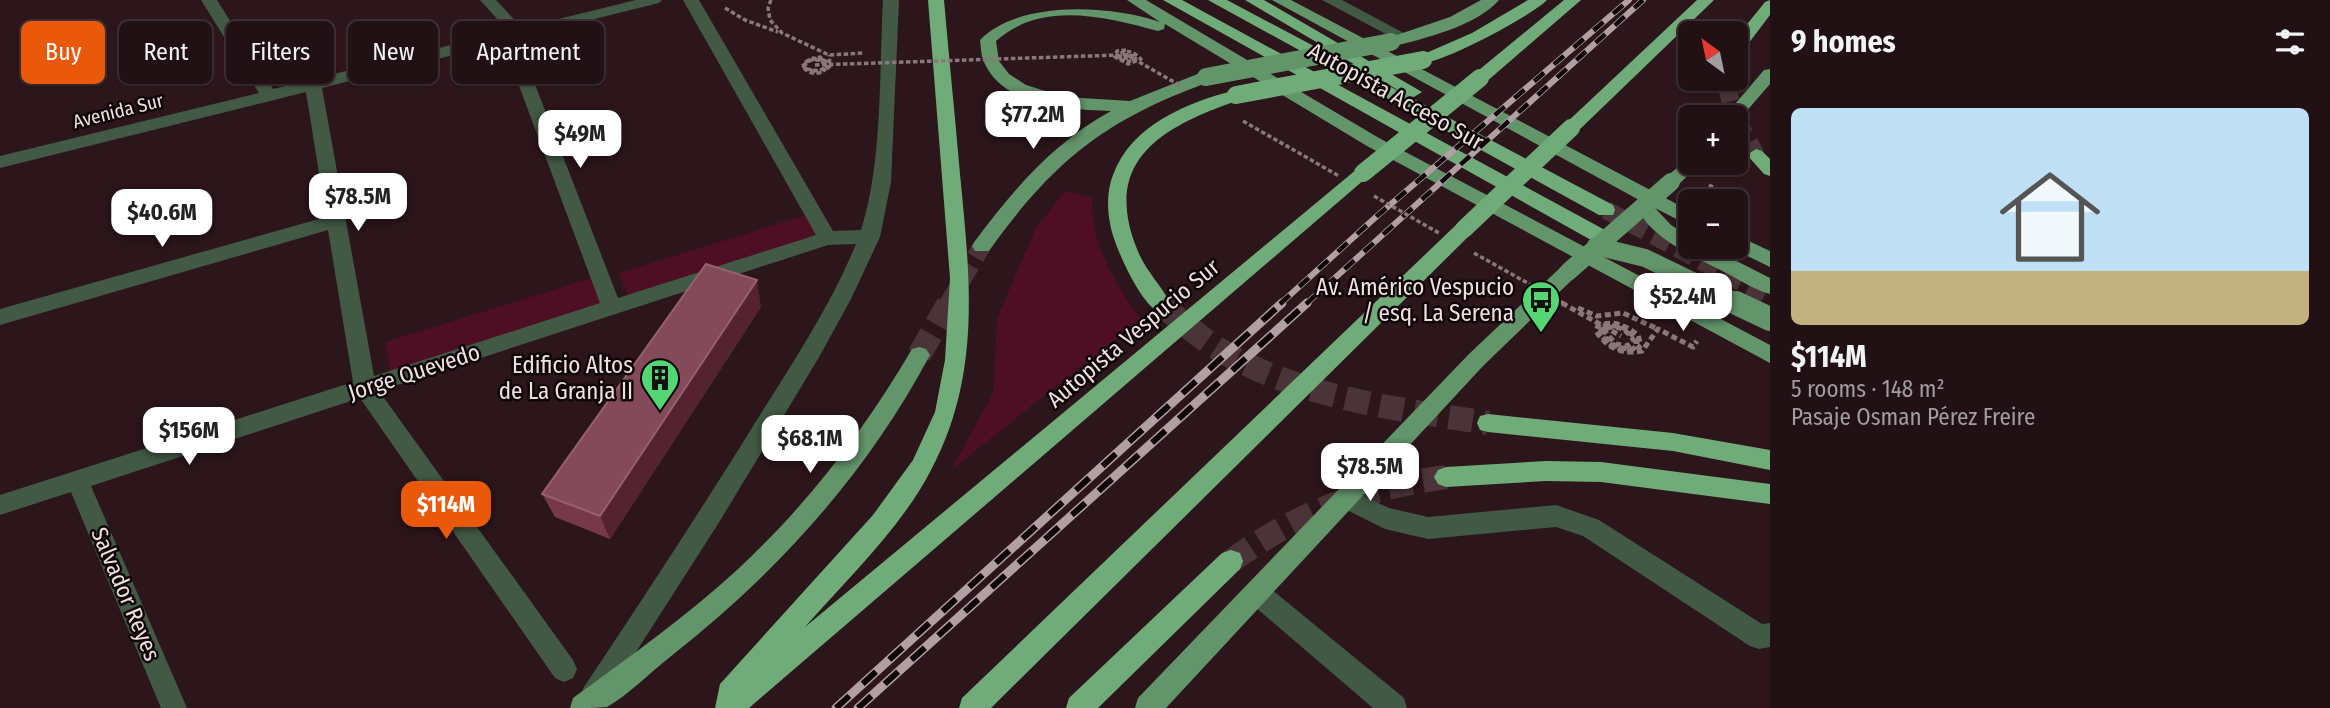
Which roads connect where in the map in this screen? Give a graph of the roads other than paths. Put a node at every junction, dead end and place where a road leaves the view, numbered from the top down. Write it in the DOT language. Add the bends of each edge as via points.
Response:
graph roads {
  1 [pos="209,0"];
  2 [pos="488,0"];
  3 [pos="654,0"];
  4 [pos="691,0"];
  5 [pos="891,0"];
  6 [pos="936,0"];
  7 [pos="1135,0"];
  8 [pos="1171,0"];
  9 [pos="1216,0"];
  10 [pos="1253,0"];
  11 [pos="1280,0"];
  12 [pos="1330,0"];
  13 [pos="1491,0"];
  14 [pos="1539,0"];
  15 [pos="1573,0"];
  16 [pos="1706,0"];
  17 [pos="1770,5"];
  18 [pos="508,21"];
  19 [pos="568,21"];
  20 [pos="1748,33"];
  21 [pos="1398,40"];
  22 [pos="1203,43"];
  23 [pos="452,50"];
  24 [pos="1770,74"];
  25 [pos="527,84"];
  26 [pos="313,85"];
  27 [pos="269,96"];
  28 [pos="1742,105"];
  29 [pos="1130,106"];
  30 [pos="1756,155"];
  31 [pos="1511,159"];
  32 [pos="0,162"];
  33 [pos="1770,170"];
  34 [pos="1679,175"];
  35 [pos="1644,206"];
  36 [pos="1606,210"];
  37 [pos="1678,213"];
  38 [pos="336,221"];
  39 [pos="870,237"];
  40 [pos="1678,237"];
  41 [pos="827,238"];
  42 [pos="1597,241"];
  43 [pos="982,246"];
  44 [pos="1748,248"];
  45 [pos="1717,259"];
  46 [pos="1770,260"];
  47 [pos="1770,287"];
  48 [pos="1161,304"];
  49 [pos="612,308"];
  50 [pos="0,317"];
  51 [pos="1770,319"];
  52 [pos="919,355"];
  53 [pos="1770,355"];
  54 [pos="365,387"];
  55 [pos="1488,423"];
  56 [pos="1770,460"];
  57 [pos="1446,477"];
  58 [pos="77,480"];
  59 [pos="1770,494"];
  60 [pos="1345,498"];
  61 [pos="0,505"];
  62 [pos="1231,561"];
  63 [pos="1256,593"];
  64 [pos="1770,635"];
  65 [pos="564,669"];
  66 [pos="585,706"];
  67 [pos="174,708"];
  68 [pos="715,708"];
  69 [pos="728,708"];
  70 [pos="972,708"];
  71 [pos="1079,708"];
  72 [pos="1148,708"];
  73 [pos="1394,708"];
  1 -- 27 [label="street"];
  2 -- 18 [label="street"];
  3 -- 19 [label="street, Avenida Sur"];
  4 -- 41 [label="street"];
  5 -- 39 [label="street" via="882,182"];
  6 -- 68 [label="highway" via="960,278 957,360 946,412 922,466 881,523"];
  7 -- 22 [label="main road"];
  8 -- 42 [label="highway, Autopista Acceso Sur"];
  9 -- 31 [label="highway, Autopista Acceso Sur"];
  10 -- 31 [label="highway" via="1386,75"];
  11 -- 37 [label="main road"];
  12 -- 21 [label="street"];
  13 -- 21 [label="main road" via="1458,20"];
  14 -- 48 [label="highway, bridge" via="1486,32 1423,60 1236,95 1168,123 1139,147 1122,176 1116,212 1133,265"];
  15 -- 69 [label="highway, Autopista Vespucio Sur, bridge"];
  16 -- 70 [label="highway, bridge"];
  17 -- 20 [label="highway"];
  21 -- 29 [label="main road, bridge" via="1206,77"];
  22 -- 29 [label="main road" via="1117,11 1071,3 1038,5 1014,13 997,25 988,40 987,50 998,71 1029,93 1072,104"];
  22 -- 53 [label="main road" via="1486,205"];
  23 -- 26 [label="street, Avenida Sur"];
  24 -- 28 [label="main road"];
  25 -- 49 [label="street"];
  26 -- 27 [label="street, Avenida Sur"];
  26 -- 38 [label="street"];
  27 -- 32 [label="street, Avenida Sur"];
  29 -- 43 [label="main road" via="1052,159"];
  30 -- 33 [label="highway"];
  31 -- 36 [label="highway, Autopista Acceso Sur"];
  34 -- 35 [label="main road, bridge"];
  35 -- 40 [label="main road" via="1648,215"];
  35 -- 42 [label="main road, bridge"];
  38 -- 50 [label="street"];
  38 -- 54 [label="street"];
  39 -- 41 [label="street, Jorge Quevedo"];
  39 -- 66 [label="street" via="842,298 727,490"];
  41 -- 49 [label="street, Jorge Quevedo"];
  42 -- 51 [label="main road, bridge" via="1666,267"];
  42 -- 60 [label="main road, bridge"];
  44 -- 46 [label="main road"];
  45 -- 47 [label="main road"];
  49 -- 54 [label="street, Jorge Quevedo"];
  52 -- 66 [label="main road" via="853,458 769,554 715,604"];
  54 -- 58 [label="street, Jorge Quevedo"];
  54 -- 65 [label="street"];
  55 -- 56 [label="highway" via="1673,442"];
  57 -- 59 [label="highway" via="1601,472"];
  58 -- 61 [label="street, Jorge Quevedo"];
  58 -- 67 [label="street, Salvador Reyes"];
  60 -- 63 [label="main road"];
  60 -- 64 [label="street" via="1385,518 1428,528 1556,516 1571,520 1591,528 1759,637"];
  62 -- 71 [label="highway"];
  63 -- 72 [label="main road"];
  63 -- 73 [label="street"];
}
